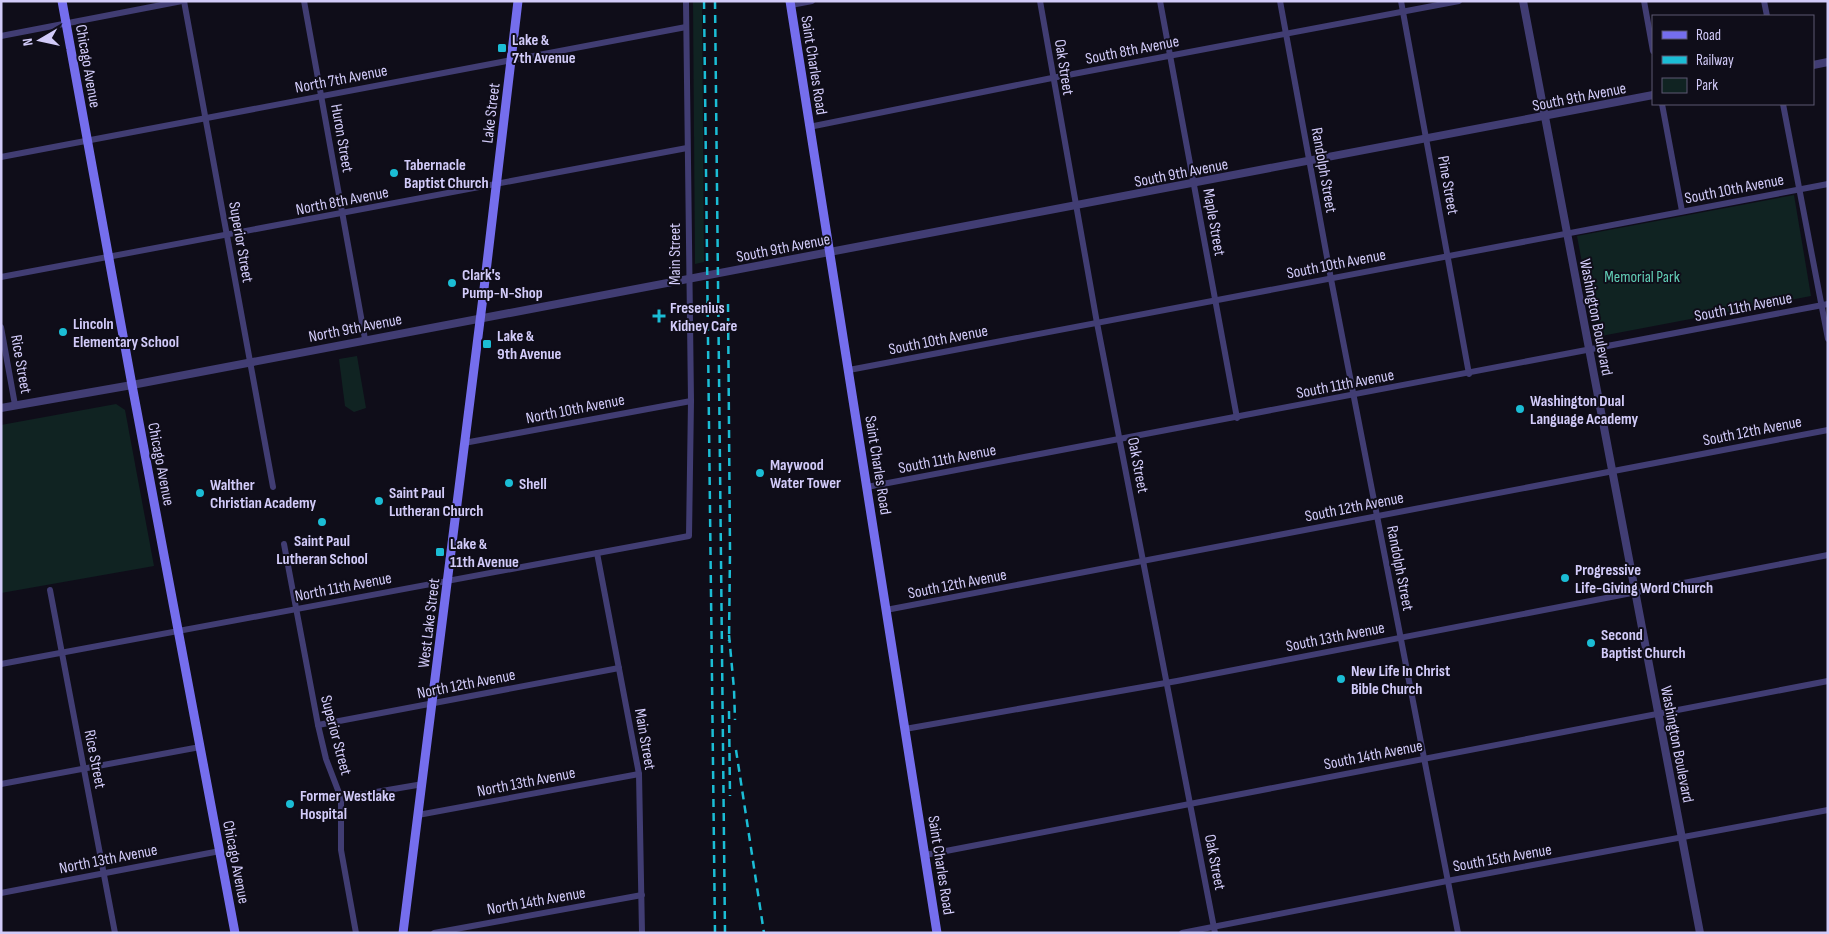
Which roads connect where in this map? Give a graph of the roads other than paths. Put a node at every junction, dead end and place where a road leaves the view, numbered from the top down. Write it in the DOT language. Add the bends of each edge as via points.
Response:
graph roads {
  1 [pos="62,1"];
  2 [pos="183,1"];
  3 [pos="304,1"];
  4 [pos="518,1"];
  5 [pos="686,1"];
  6 [pos="812,1"];
  7 [pos="1040,1"];
  8 [pos="1160,1"];
  9 [pos="1280,1"];
  10 [pos="1401,1"];
  11 [pos="1459,1"];
  12 [pos="1523,1"];
  13 [pos="1644,1"];
  14 [pos="1764,1"];
  15 [pos="791,3"];
  16 [pos="1403,12"];
  17 [pos="1766,15"];
  18 [pos="66,24"];
  19 [pos="686,27"];
  20 [pos="1286,34"];
  21 [pos="1,36"];
  22 [pos="1652,45"];
  23 [pos="1170,56"];
  24 [pos="511,60"];
  25 [pos="1828,62"];
  26 [pos="1814,65"];
  27 [pos="1052,78"];
  28 [pos="321,96"];
  29 [pos="1652,96"];
  30 [pos="1662,105"];
  31 [pos="1783,105"];
  32 [pos="1544,116"];
  33 [pos="205,118"];
  34 [pos="810,127"];
  35 [pos="1426,138"];
  36 [pos="87,140"];
  37 [pos="687,148"];
  38 [pos="1,156"];
  39 [pos="1309,161"];
  40 [pos="1194,183"];
  41 [pos="496,184"];
  42 [pos="1828,184"];
  43 [pos="1799,189"];
  44 [pos="1076,206"];
  45 [pos="1682,211"];
  46 [pos="343,214"];
  47 [pos="1567,234"];
  48 [pos="227,236"];
  49 [pos="830,252"];
  50 [pos="1447,256"];
  51 [pos="108,258"];
  52 [pos="714,274"];
  53 [pos="1,277"];
  54 [pos="688,279"];
  55 [pos="1330,279"];
  56 [pos="1215,300"];
  57 [pos="1824,305"];
  58 [pos="480,318"];
  59 [pos="1097,323"];
  60 [pos="1,327"];
  61 [pos="366,339"];
  62 [pos="1828,339"];
  63 [pos="1589,350"];
  64 [pos="249,361"];
  65 [pos="849,370"];
  66 [pos="1469,374"];
  67 [pos="132,385"];
  68 [pos="1354,396"];
  69 [pos="691,401"];
  70 [pos="15,405"];
  71 [pos="1,408"];
  72 [pos="1237,418"];
  73 [pos="1828,430"];
  74 [pos="1120,440"];
  75 [pos="464,443"];
  76 [pos="1612,471"];
  77 [pos="273,487"];
  78 [pos="867,487"];
  79 [pos="1376,516"];
  80 [pos="689,536"];
  81 [pos="284,544"];
  82 [pos="597,553"];
  83 [pos="1828,555"];
  84 [pos="1143,562"];
  85 [pos="448,581"];
  86 [pos="50,590"];
  87 [pos="1635,592"];
  88 [pos="295,609"];
  89 [pos="886,610"];
  90 [pos="179,631"];
  91 [pos="1400,638"];
  92 [pos="62,653"];
  93 [pos="1,664"];
  94 [pos="619,668"];
  95 [pos="1828,682"];
  96 [pos="1166,683"];
  97 [pos="433,704"];
  98 [pos="1658,715"];
  99 [pos="318,725"];
  100 [pos="905,730"];
  101 [pos="200,747"];
  102 [pos="1424,758"];
  103 [pos="84,769"];
  104 [pos="639,774"];
  105 [pos="1,784"];
  106 [pos="423,784"];
  107 [pos="341,798"];
  108 [pos="1190,803"];
  109 [pos="1828,810"];
  110 [pos="418,815"];
  111 [pos="1682,838"];
  112 [pos="220,851"];
  113 [pos="925,855"];
  114 [pos="104,873"];
  115 [pos="1448,881"];
  116 [pos="1,892"];
  117 [pos="642,895"];
  118 [pos="1214,930"];
  119 [pos="115,933"];
  120 [pos="235,933"];
  121 [pos="356,933"];
  122 [pos="403,933"];
  123 [pos="434,933"];
  124 [pos="642,933"];
  125 [pos="937,933"];
  126 [pos="1182,933"];
  127 [pos="1458,933"];
  128 [pos="1700,933"];
  1 -- 18 [label="main road, Chicago Avenue"];
  2 -- 18 [label="street"];
  2 -- 33 [label="street, Superior Street"];
  3 -- 28 [label="street, Huron Street"];
  4 -- 24 [label="main road, Lake Street"];
  5 -- 19 [label="street, Main Street"];
  6 -- 15 [label="street"];
  7 -- 27 [label="street, Oak Street"];
  8 -- 23 [label="street, Maple Street"];
  9 -- 20 [label="street, Randolph Street"];
  10 -- 16 [label="street, Pine Street"];
  11 -- 16 [label="street, South 8th Avenue"];
  12 -- 32 [label="street, Washington Boulevard"];
  13 -- 22 [label="street"];
  14 -- 17 [label="street"];
  15 -- 34 [label="main road, Saint Charles Road"];
  16 -- 20 [label="street, South 8th Avenue"];
  16 -- 35 [label="street, Pine Street"];
  18 -- 21 [label="street"];
  18 -- 36 [label="main road, Chicago Avenue"];
  19 -- 24 [label="street, North 7th Avenue"];
  19 -- 37 [label="street, Main Street"];
  20 -- 23 [label="street, South 8th Avenue"];
  20 -- 39 [label="street, Randolph Street"];
  23 -- 27 [label="street, South 8th Avenue"];
  23 -- 40 [label="street, Maple Street"];
  24 -- 28 [label="street, North 7th Avenue"];
  24 -- 41 [label="main road, Lake Street"];
  25 -- 26 [label="street"];
  27 -- 34 [label="street, South 8th Avenue"];
  27 -- 44 [label="street, Oak Street"];
  28 -- 33 [label="street, North 7th Avenue"];
  28 -- 46 [label="street, Huron Street"];
  29 -- 32 [label="street, South 9th Avenue"];
  30 -- 45 [label="street"];
  31 -- 43 [label="street"];
  32 -- 35 [label="street, South 9th Avenue"];
  32 -- 47 [label="street, Washington Boulevard"];
  33 -- 36 [label="street, North 7th Avenue"];
  33 -- 48 [label="street, Superior Street"];
  34 -- 49 [label="main road, Saint Charles Road"];
  35 -- 39 [label="street, South 9th Avenue"];
  35 -- 50 [label="street, Pine Street"];
  36 -- 38 [label="street, North 7th Avenue"];
  36 -- 51 [label="main road, Chicago Avenue"];
  37 -- 41 [label="street, North 8th Avenue"];
  37 -- 54 [label="street, Main Street"];
  39 -- 40 [label="street, South 9th Avenue"];
  39 -- 55 [label="street, Randolph Street"];
  40 -- 44 [label="street, South 9th Avenue"];
  40 -- 56 [label="street, Maple Street"];
  41 -- 46 [label="street, North 8th Avenue"];
  41 -- 58 [label="main road, Lake Street"];
  42 -- 43 [label="street, South 10th Avenue"];
  43 -- 45 [label="street, South 10th Avenue"];
  43 -- 57 [label="street"];
  44 -- 49 [label="street, South 9th Avenue"];
  44 -- 59 [label="street, Oak Street"];
  45 -- 47 [label="street, South 10th Avenue"];
  46 -- 48 [label="street, North 8th Avenue"];
  46 -- 61 [label="street, Huron Street"];
  47 -- 50 [label="street, South 10th Avenue"];
  47 -- 63 [label="street, Washington Boulevard"];
  48 -- 51 [label="street, North 8th Avenue"];
  48 -- 64 [label="street, Superior Street"];
  49 -- 52 [label="street, South 9th Avenue"];
  49 -- 65 [label="main road, Saint Charles Road"];
  50 -- 55 [label="street, South 10th Avenue"];
  50 -- 66 [label="street, Pine Street"];
  51 -- 53 [label="street, North 8th Avenue"];
  51 -- 67 [label="main road, Chicago Avenue"];
  52 -- 54 [label="street, North 9th Avenue"];
  54 -- 58 [label="street, North 9th Avenue"];
  54 -- 69 [label="street, Main Street"];
  55 -- 56 [label="street, South 10th Avenue"];
  55 -- 68 [label="street, Randolph Street"];
  56 -- 59 [label="street, South 10th Avenue"];
  56 -- 72 [label="street, Maple Street"];
  57 -- 62 [label="street"];
  57 -- 63 [label="street, South 11th Avenue"];
  58 -- 61 [label="street, North 9th Avenue"];
  58 -- 75 [label="main road, West Lake Street"];
  59 -- 65 [label="street, South 10th Avenue"];
  59 -- 74 [label="street, Oak Street"];
  60 -- 70 [label="street, Rice Street"];
  61 -- 64 [label="street, North 9th Avenue"];
  63 -- 66 [label="street, South 11th Avenue"];
  63 -- 76 [label="street, Washington Boulevard"];
  64 -- 67 [label="street, North 9th Avenue"];
  64 -- 77 [label="street, Superior Street"];
  65 -- 78 [label="main road, Saint Charles Road"];
  66 -- 68 [label="street, South 11th Avenue"];
  67 -- 70 [label="street, North 9th Avenue"];
  67 -- 90 [label="main road, Chicago Avenue"];
  68 -- 72 [label="street, South 11th Avenue"];
  68 -- 79 [label="street, Randolph Street"];
  69 -- 75 [label="street, North 10th Avenue"];
  69 -- 80 [label="street, Main Street"];
  70 -- 71 [label="street, North 9th Avenue"];
  72 -- 74 [label="street, South 11th Avenue"];
  73 -- 76 [label="street, South 12th Avenue"];
  74 -- 78 [label="street, South 11th Avenue"];
  74 -- 84 [label="street, Oak Street"];
  75 -- 85 [label="main road, West Lake Street"];
  76 -- 79 [label="street, South 12th Avenue"];
  76 -- 87 [label="street, Washington Boulevard"];
  78 -- 89 [label="main road, Saint Charles Road"];
  79 -- 84 [label="street, South 12th Avenue"];
  79 -- 91 [label="street, Randolph Street"];
  80 -- 82 [label="street, North 11th Avenue"];
  81 -- 88 [label="street, Superior Street"];
  82 -- 85 [label="street, North 11th Avenue"];
  82 -- 94 [label="street, Main Street"];
  83 -- 87 [label="street, South 13th Avenue"];
  84 -- 89 [label="street, South 12th Avenue"];
  84 -- 96 [label="street, Oak Street"];
  85 -- 88 [label="street, North 11th Avenue"];
  85 -- 97 [label="main road, West Lake Street"];
  86 -- 92 [label="street, Rice Street"];
  87 -- 91 [label="street, South 13th Avenue"];
  87 -- 98 [label="street, Washington Boulevard"];
  88 -- 90 [label="street, North 11th Avenue"];
  88 -- 99 [label="street, Superior Street"];
  89 -- 100 [label="main road, Saint Charles Road"];
  90 -- 92 [label="street, North 11th Avenue"];
  90 -- 101 [label="main road, Chicago Avenue"];
  91 -- 96 [label="street, South 13th Avenue"];
  91 -- 102 [label="street, Randolph Street"];
  92 -- 93 [label="street, North 11th Avenue"];
  92 -- 103 [label="street, Rice Street"];
  94 -- 97 [label="street, North 12th Avenue"];
  94 -- 104 [label="street, Main Street"];
  95 -- 98 [label="street, South 14th Avenue"];
  96 -- 100 [label="street, South 13th Avenue"];
  96 -- 108 [label="street, Oak Street"];
  97 -- 99 [label="street, North 12th Avenue"];
  97 -- 106 [label="main road, West Lake Street"];
  98 -- 102 [label="street, South 14th Avenue"];
  98 -- 111 [label="street, Washington Boulevard"];
  99 -- 107 [label="street, Superior Street" via="326,759"];
  100 -- 113 [label="main road, Saint Charles Road"];
  101 -- 103 [label="street"];
  101 -- 112 [label="main road, Chicago Avenue"];
  102 -- 108 [label="street, South 14th Avenue"];
  102 -- 115 [label="street, Randolph Street"];
  103 -- 105 [label="street"];
  103 -- 114 [label="street, Rice Street"];
  104 -- 110 [label="street, North 13th Avenue"];
  104 -- 117 [label="street, Main Street"];
  106 -- 107 [label="street"];
  106 -- 110 [label="main road, West Lake Street"];
  107 -- 121 [label="street, Superior Street" via="341,850"];
  108 -- 113 [label="street, South 14th Avenue"];
  108 -- 118 [label="street, Oak Street"];
  109 -- 111 [label="street, South 15th Avenue"];
  110 -- 122 [label="main road, West Lake Street"];
  111 -- 115 [label="street, South 15th Avenue"];
  111 -- 128 [label="street, Washington Boulevard"];
  112 -- 114 [label="street, North 13th Avenue"];
  112 -- 120 [label="main road, Chicago Avenue"];
  113 -- 125 [label="main road, Saint Charles Road"];
  114 -- 116 [label="street, North 13th Avenue"];
  114 -- 119 [label="street, Rice Street"];
  115 -- 118 [label="street, South 15th Avenue"];
  115 -- 127 [label="street, Randolph Street"];
  117 -- 123 [label="street, North 14th Avenue"];
  117 -- 124 [label="street, Main Street"];
  118 -- 126 [label="street, South 15th Avenue"];
}
